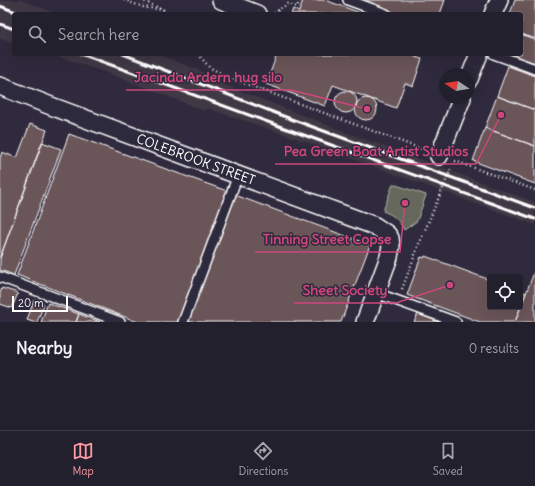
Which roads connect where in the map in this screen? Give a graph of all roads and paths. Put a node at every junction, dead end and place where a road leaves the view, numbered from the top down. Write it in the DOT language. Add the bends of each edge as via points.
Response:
graph roads {
  1 [pos="124,0"];
  2 [pos="141,0"];
  3 [pos="221,0"];
  4 [pos="300,0"];
  5 [pos="348,0"];
  6 [pos="498,0"];
  7 [pos="164,10"];
  8 [pos="252,12"];
  9 [pos="275,12"];
  10 [pos="381,12"];
  11 [pos="494,12"];
  12 [pos="200,56"];
  13 [pos="478,56"];
  14 [pos="499,56"];
  15 [pos="473,68"];
  16 [pos="535,69"];
  17 [pos="0,86"];
  18 [pos="460,104"];
  19 [pos="368,129"];
  20 [pos="447,158"];
  21 [pos="238,175"];
  22 [pos="0,277"];
  23 [pos="376,293"];
  24 [pos="398,301"];
  25 [pos="120,322"];
  26 [pos="183,322"];
  27 [pos="365,322"];
  28 [pos="456,322"];
  1 -- 7 [label="path" via="143,7"];
  2 -- 7 [label="path"];
  3 -- 8 [label="street"];
  4 -- 9 [label="path" via="297,8 288,4"];
  5 -- 10 [label="lane"];
  6 -- 11 [label="street"];
  12 -- 19 [label="path" via="209,68 230,78"];
  13 -- 15 [label="street"];
  14 -- 16 [label="lane"];
  17 -- 21 [label="street, COLEBROOK STREET"];
  18 -- 20 [label="street"];
  20 -- 24 [label="path"];
  21 -- 23 [label="street, COLEBROOK STREET" via="384,231 390,238 391,246"];
  21 -- 26 [label="lane"];
  22 -- 25 [label="lane"];
  23 -- 24 [label="lane"];
  23 -- 27 [label="street"];
  24 -- 28 [label="lane"];
}
